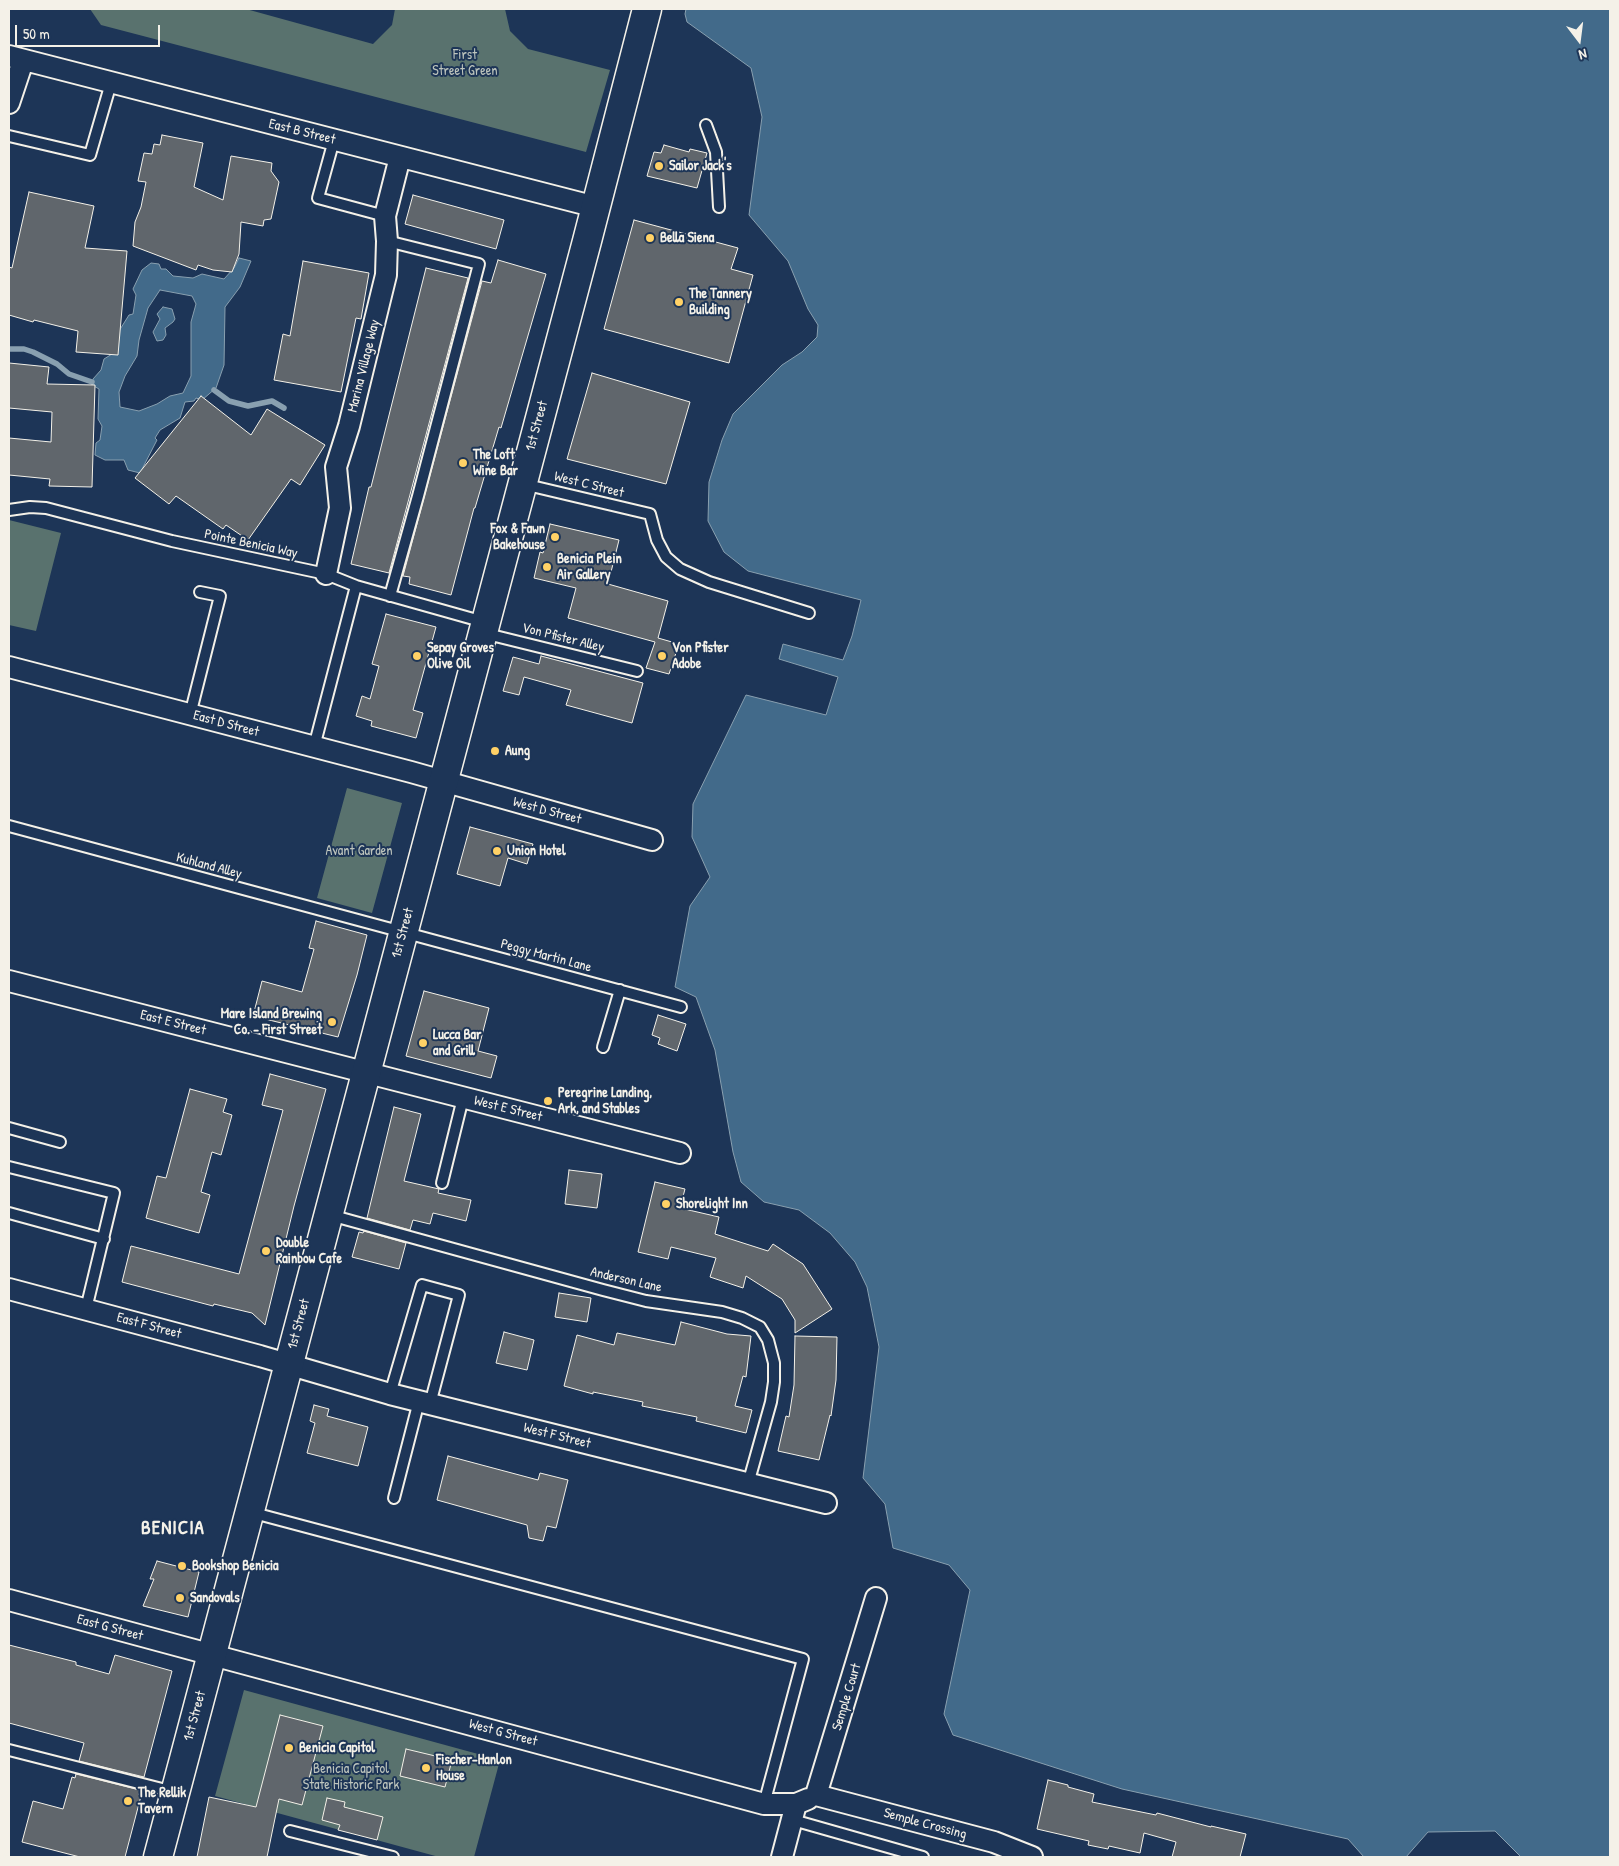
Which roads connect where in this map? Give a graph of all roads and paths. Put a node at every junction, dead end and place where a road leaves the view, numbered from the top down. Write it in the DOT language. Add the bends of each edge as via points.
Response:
graph roads {
  1 [pos="647,9"];
  2 [pos="16,58"];
  3 [pos="111,83"];
  4 [pos="9,103"];
  5 [pos="706,125"];
  6 [pos="9,136"];
  7 [pos="334,140"];
  8 [pos="400,157"];
  9 [pos="596,207"];
  10 [pos="719,207"];
  11 [pos="385,216"];
  12 [pos="387,241"];
  13 [pos="522,484"];
  14 [pos="9,510"];
  15 [pos="326,574"];
  16 [pos="356,586"];
  17 [pos="200,592"];
  18 [pos="390,596"];
  19 [pos="809,612"];
  20 [pos="484,627"];
  21 [pos="9,667"];
  22 [pos="637,671"];
  23 [pos="190,715"];
  24 [pos="314,747"];
  25 [pos="443,781"];
  26 [pos="9,826"];
  27 [pos="652,840"];
  28 [pos="403,932"];
  29 [pos="9,981"];
  30 [pos="620,990"];
  31 [pos="681,1007"];
  32 [pos="603,1046"];
  33 [pos="366,1073"];
  34 [pos="464,1098"];
  35 [pos="9,1128"];
  36 [pos="60,1142"];
  37 [pos="680,1153"];
  38 [pos="9,1167"];
  39 [pos="442,1183"];
  40 [pos="9,1213"];
  41 [pos="328,1214"];
  42 [pos="104,1239"];
  43 [pos="9,1289"];
  44 [pos="86,1310"];
  45 [pos="288,1365"];
  46 [pos="390,1394"];
  47 [pos="425,1403"];
  48 [pos="748,1484"];
  49 [pos="394,1498"];
  50 [pos="826,1503"];
  51 [pos="249,1512"];
  52 [pos="876,1598"];
  53 [pos="9,1600"];
  54 [pos="211,1655"];
  55 [pos="9,1750"];
  56 [pos="175,1792"];
  57 [pos="816,1795"];
  58 [pos="764,1804"];
  59 [pos="794,1812"];
  60 [pos="290,1832"];
  61 [pos="158,1857"];
  62 [pos="393,1857"];
  63 [pos="782,1857"];
  64 [pos="923,1857"];
  65 [pos="1032,1857"];
  1 -- 9 [label="main road, 1st Street"];
  2 -- 3 [label="street, East B Street"];
  2 -- 4 [label="street"];
  3 -- 6 [label="lane" via="90,155"];
  3 -- 7 [label="street, East B Street"];
  5 -- 10 [label="lane" via="716,152"];
  7 -- 8 [label="street, East B Street"];
  7 -- 11 [label="lane" via="318,198"];
  8 -- 9 [label="street, East B Street"];
  8 -- 11 [label="street, Marina Village Way"];
  9 -- 13 [label="main road, 1st Street"];
  11 -- 12 [label="street, Marina Village Way"];
  12 -- 15 [label="street, Marina Village Way" via="386,275 336,467 340,508"];
  12 -- 18 [label="lane" via="479,264"];
  13 -- 19 [label="lane, West C Street" via="650,514 657,540 666,557 680,569 709,582"];
  13 -- 20 [label="main road, 1st Street"];
  14 -- 15 [label="lane, Pointe Benicia Way" via="46,508 172,541"];
  15 -- 16 [label="lane, Pointe Benicia Way"];
  16 -- 18 [label="lane, Pointe Benicia Way"];
  16 -- 24 [label="lane"];
  17 -- 23 [label="lane" via="220,596"];
  18 -- 20 [label="lane, Pointe Benicia Way"];
  20 -- 22 [label="lane, Von Pfister Alley"];
  20 -- 25 [label="main road, 1st Street"];
  21 -- 23 [label="street, East D Street"];
  23 -- 24 [label="street, East D Street"];
  24 -- 25 [label="street, East D Street"];
  25 -- 27 [label="street, West D Street"];
  25 -- 28 [label="main road, 1st Street"];
  26 -- 28 [label="lane, Kuhland Alley"];
  28 -- 30 [label="lane, Peggy Martin Lane"];
  28 -- 33 [label="main road, 1st Street"];
  29 -- 33 [label="street, East E Street"];
  30 -- 31 [label="lane, Peggy Martin Lane"];
  30 -- 32 [label="lane"];
  33 -- 34 [label="street, West E Street"];
  33 -- 41 [label="main road, 1st Street"];
  34 -- 37 [label="street, West E Street"];
  34 -- 39 [label="lane"];
  35 -- 36 [label="lane"];
  38 -- 42 [label="lane" via="114,1192"];
  40 -- 42 [label="lane"];
  41 -- 45 [label="main road, 1st Street"];
  41 -- 48 [label="lane, Anderson Lane" via="646,1301 722,1312 760,1327 768,1340 774,1382"];
  42 -- 44 [label="lane"];
  43 -- 44 [label="street, East F Street"];
  44 -- 45 [label="street, East F Street"];
  45 -- 46 [label="street, West F Street"];
  45 -- 51 [label="main road, 1st Street"];
  46 -- 47 [label="street, West F Street"];
  46 -- 47 [label="lane" via="422,1285 459,1295"];
  47 -- 48 [label="street, West F Street"];
  47 -- 49 [label="lane"];
  48 -- 50 [label="street, West F Street"];
  51 -- 54 [label="main road, 1st Street"];
  51 -- 58 [label="lane" via="803,1659"];
  52 -- 57 [label="street, Semple Court"];
  53 -- 54 [label="street, East G Street"];
  54 -- 56 [label="main road, 1st Street"];
  54 -- 58 [label="street, West G Street"];
  55 -- 56 [label="lane"];
  56 -- 61 [label="main road, 1st Street"];
  57 -- 59 [label="street"];
  57 -- 65 [label="street, Semple Crossing" via="994,1842"];
  58 -- 59 [label="street, West G Street"];
  59 -- 63 [label="street"];
  59 -- 64 [label="lane"];
  60 -- 62 [label="lane"];
}
